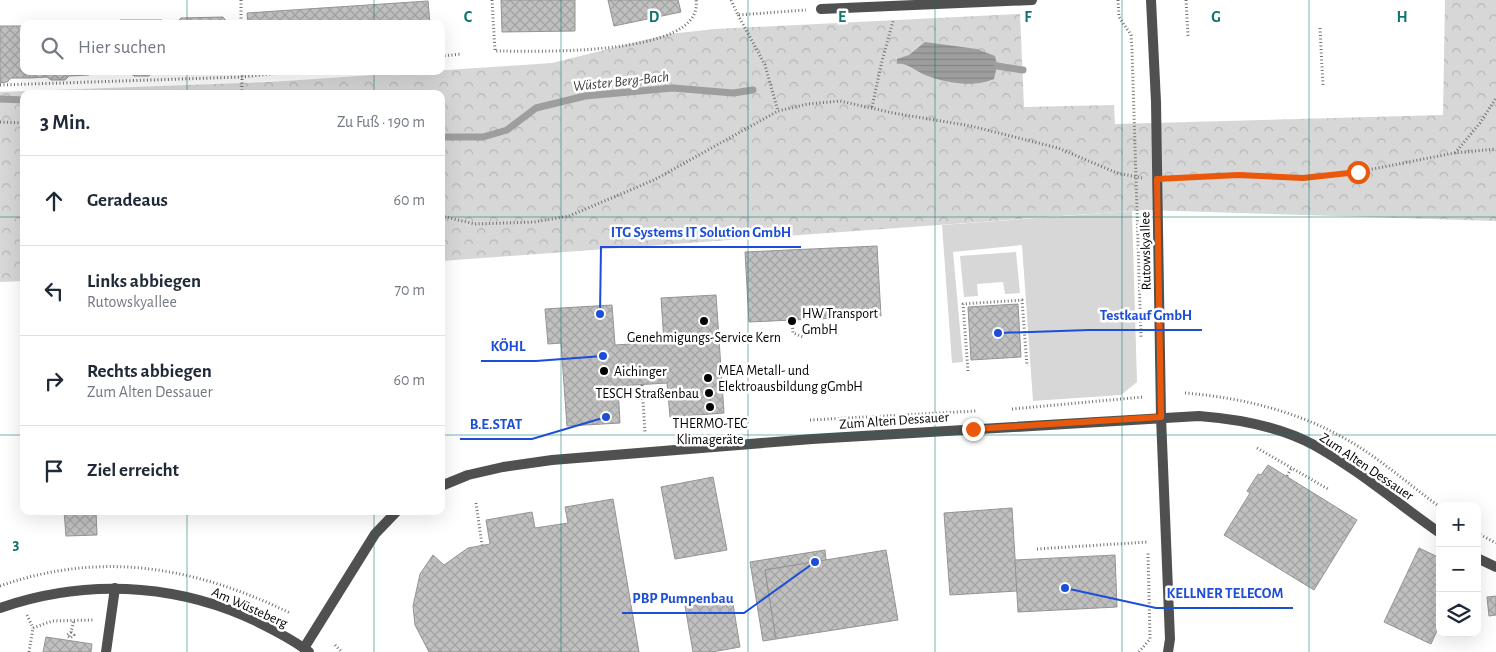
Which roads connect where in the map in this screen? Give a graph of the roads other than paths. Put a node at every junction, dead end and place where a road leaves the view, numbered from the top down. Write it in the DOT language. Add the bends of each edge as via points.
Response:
graph roads {
  1 [pos="1032,0"];
  2 [pos="1151,0"];
  3 [pos="897,3"];
  4 [pos="822,9"];
  5 [pos="1161,417"];
  6 [pos="445,484"];
  7 [pos="393,515"];
  8 [pos="1436,530"];
  9 [pos="1481,560"];
  10 [pos="1496,566"];
  11 [pos="116,588"];
  12 [pos="0,608"];
  13 [pos="306,650"];
  14 [pos="106,652"];
  15 [pos="1168,652"];
  1 -- 3 [label="street"];
  2 -- 5 [label="street, Rutowskyallee"];
  3 -- 4 [label="street"];
  5 -- 6 [label="street, Zum Alten Dessauer" via="812,439 552,460 503,466"];
  5 -- 8 [label="street, Zum Alten Dessauer" via="1233,418 1313,444"];
  5 -- 15 [label="street, Rutowskyallee"];
  7 -- 13 [label="street" via="374,534"];
  9 -- 10 [label="street"];
  11 -- 12 [label="street, Am Wüsteberg" via="39,596"];
  11 -- 13 [label="street, Am Wüsteberg" via="167,592 216,603 262,624"];
  11 -- 14 [label="street"];
}
